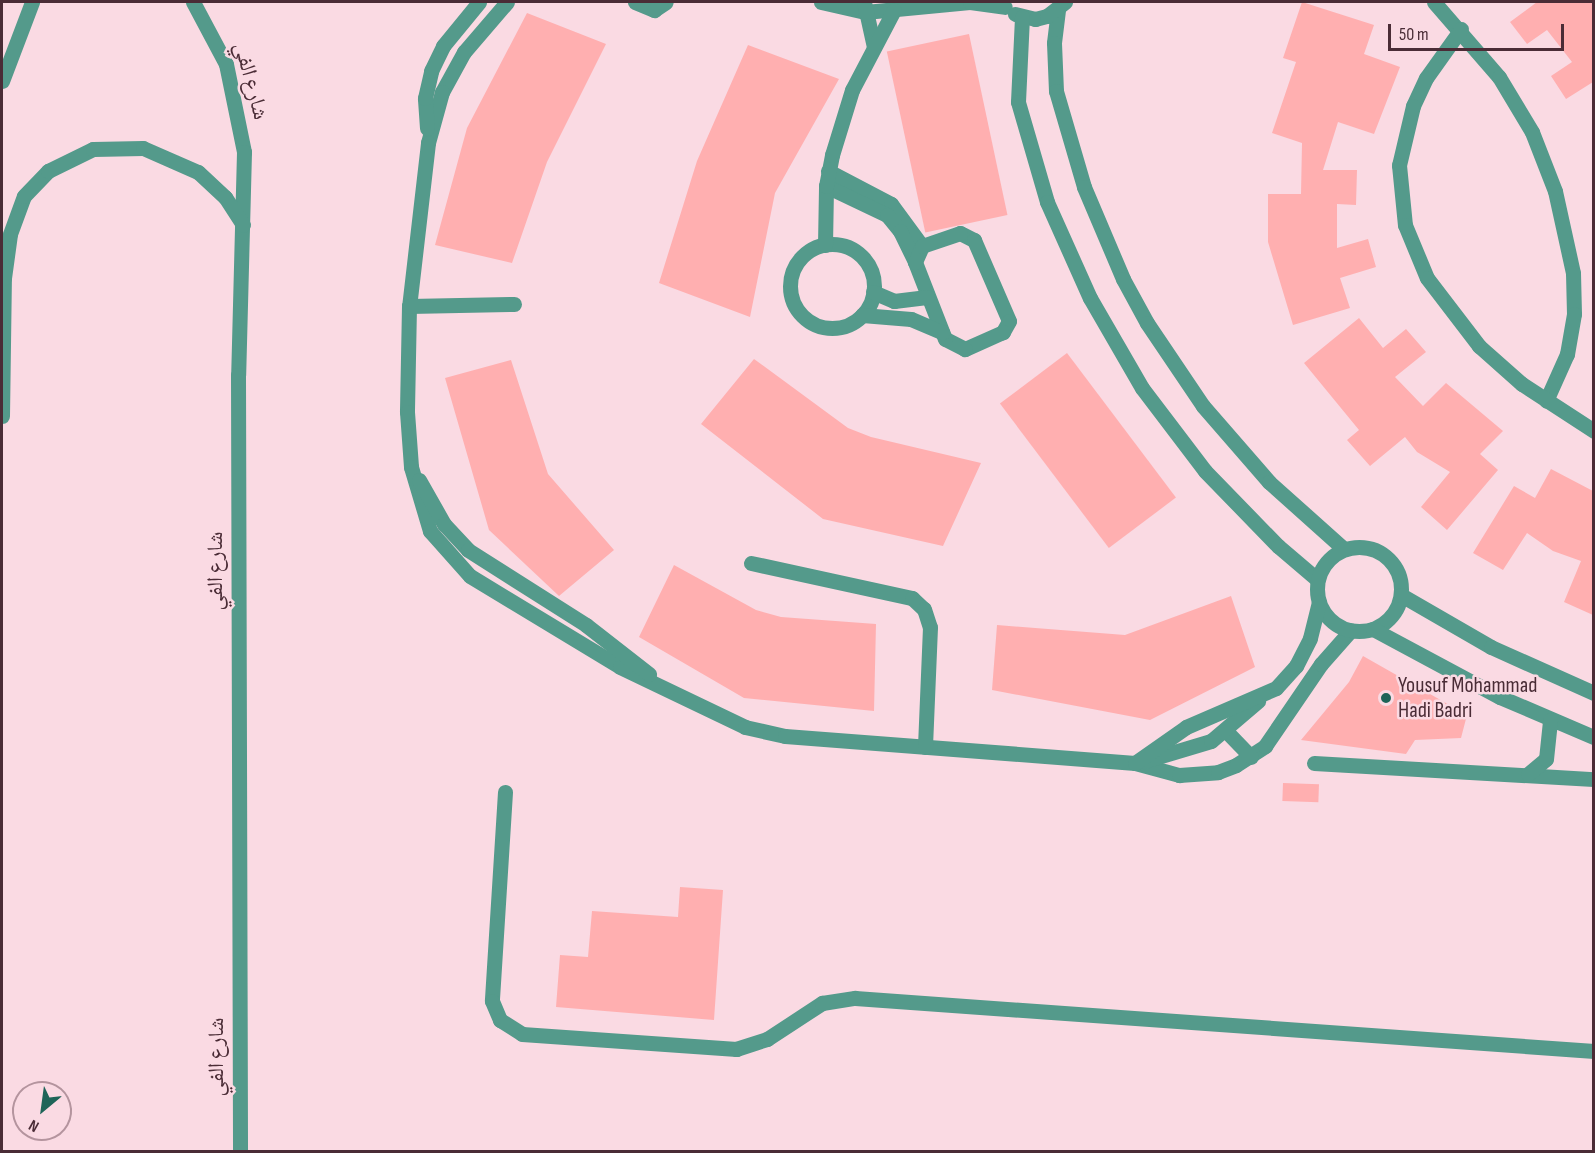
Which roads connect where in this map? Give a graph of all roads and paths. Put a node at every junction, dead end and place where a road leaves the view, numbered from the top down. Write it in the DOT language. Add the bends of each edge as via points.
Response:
graph roads {
  1 [pos="32,2"];
  2 [pos="193,2"];
  3 [pos="479,2"];
  4 [pos="507,2"];
  5 [pos="635,2"];
  6 [pos="666,2"];
  7 [pos="821,2"];
  8 [pos="1434,2"];
  9 [pos="1003,4"];
  10 [pos="1062,6"];
  11 [pos="864,7"];
  12 [pos="894,10"];
  13 [pos="1022,17"];
  14 [pos="1461,29"];
  15 [pos="874,47"];
  16 [pos="2,81"];
  17 [pos="428,143"];
  18 [pos="827,179"];
  19 [pos="243,225"];
  20 [pos="825,244"];
  21 [pos="922,246"];
  22 [pos="915,262"];
  23 [pos="873,292"];
  24 [pos="927,297"];
  25 [pos="514,304"];
  26 [pos="409,306"];
  27 [pos="862,315"];
  28 [pos="942,332"];
  29 [pos="1545,400"];
  30 [pos="2,416"];
  31 [pos="1593,431"];
  32 [pos="1344,549"];
  33 [pos="751,563"];
  34 [pos="1318,580"];
  35 [pos="1401,595"];
  36 [pos="1319,602"];
  37 [pos="1373,629"];
  38 [pos="1351,630"];
  39 [pos="1593,693"];
  40 [pos="1263,696"];
  41 [pos="1550,720"];
  42 [pos="1226,731"];
  43 [pos="1593,737"];
  44 [pos="925,747"];
  45 [pos="1251,757"];
  46 [pos="1135,763"];
  47 [pos="1314,763"];
  48 [pos="1528,774"];
  49 [pos="1593,779"];
  50 [pos="505,792"];
  51 [pos="1593,1051"];
  52 [pos="240,1152"];
  1 -- 16 [label="street"];
  2 -- 19 [label="street, شارع الفي" via="214,36 235,92 244,152"];
  3 -- 17 [label="street" via="443,46 431,71 425,98"];
  4 -- 17 [label="street" via="447,77"];
  5 -- 6 [label="street" via="654,9"];
  7 -- 11 [label="street"];
  8 -- 14 [label="street"];
  9 -- 12 [label="street" via="970,2"];
  9 -- 13 [label="street"];
  10 -- 13 [label="street" via="1035,19"];
  10 -- 32 [label="street" via="1054,43 1056,91 1084,187 1123,279 1147,323 1203,406 1269,482"];
  11 -- 12 [label="street"];
  11 -- 15 [label="street"];
  12 -- 15 [label="street"];
  13 -- 34 [label="street" via="1018,102 1047,202 1090,298 1142,388 1205,471"];
  14 -- 29 [label="street" via="1499,77 1532,132 1564,222 1573,273 1574,314 1567,354"];
  14 -- 29 [label="street" via="1426,78 1413,106 1399,165 1405,225 1427,278 1460,325 1500,366"];
  15 -- 18 [label="street" via="852,90"];
  17 -- 26 [label="street"];
  18 -- 20 [label="street"];
  18 -- 21 [label="street" via="891,204"];
  18 -- 22 [label="street" via="887,215"];
  19 -- 30 [label="street" via="225,197 198,172 152,151 126,146 93,148 48,171 24,196 10,234 4,278"];
  19 -- 52 [label="street, شارع الفي" via="238,375"];
  20 -- 23 [label="street" via="838,244 861,256 873,279"];
  20 -- 27 [label="street" via="807,252 794,267 790,279 794,305 813,323 826,327 839,327"];
  21 -- 22 [label="street"];
  21 -- 28 [label="street" via="960,233 974,240 1008,315 1003,332 965,349 950,345"];
  22 -- 24 [label="street"];
  23 -- 24 [label="street" via="894,301"];
  23 -- 27 [label="street"];
  24 -- 28 [label="street"];
  25 -- 26 [label="street"];
  26 -- 44 [label="street" via="407,412 411,467 430,531 455,563 598,654 726,719 765,733"];
  27 -- 28 [label="street" via="895,316"];
  29 -- 31 [label="street"];
  32 -- 34 [label="street" via="1327,561"];
  32 -- 35 [label="street" via="1365,547 1385,556 1398,573"];
  33 -- 44 [label="street" via="912,598 924,609 930,627"];
  34 -- 36 [label="street"];
  35 -- 37 [label="street" via="1392,616"];
  35 -- 39 [label="street" via="1491,647"];
  36 -- 38 [label="street" via="1331,620"];
  36 -- 40 [label="street" via="1296,666"];
  37 -- 38 [label="street"];
  37 -- 41 [label="street"];
  38 -- 45 [label="street" via="1312,677 1276,734"];
  40 -- 42 [label="street"];
  40 -- 46 [label="street" via="1186,727"];
  41 -- 43 [label="street"];
  41 -- 48 [label="street" via="1546,759"];
  42 -- 45 [label="street"];
  42 -- 46 [label="street" via="1194,748"];
  44 -- 46 [label="street"];
  45 -- 46 [label="street" via="1218,772 1199,775 1159,772"];
  47 -- 48 [label="street"];
  48 -- 49 [label="street"];
  50 -- 51 [label="street" via="492,1001 500,1020 522,1034 736,1049 767,1039 822,1003 855,998"];
}
